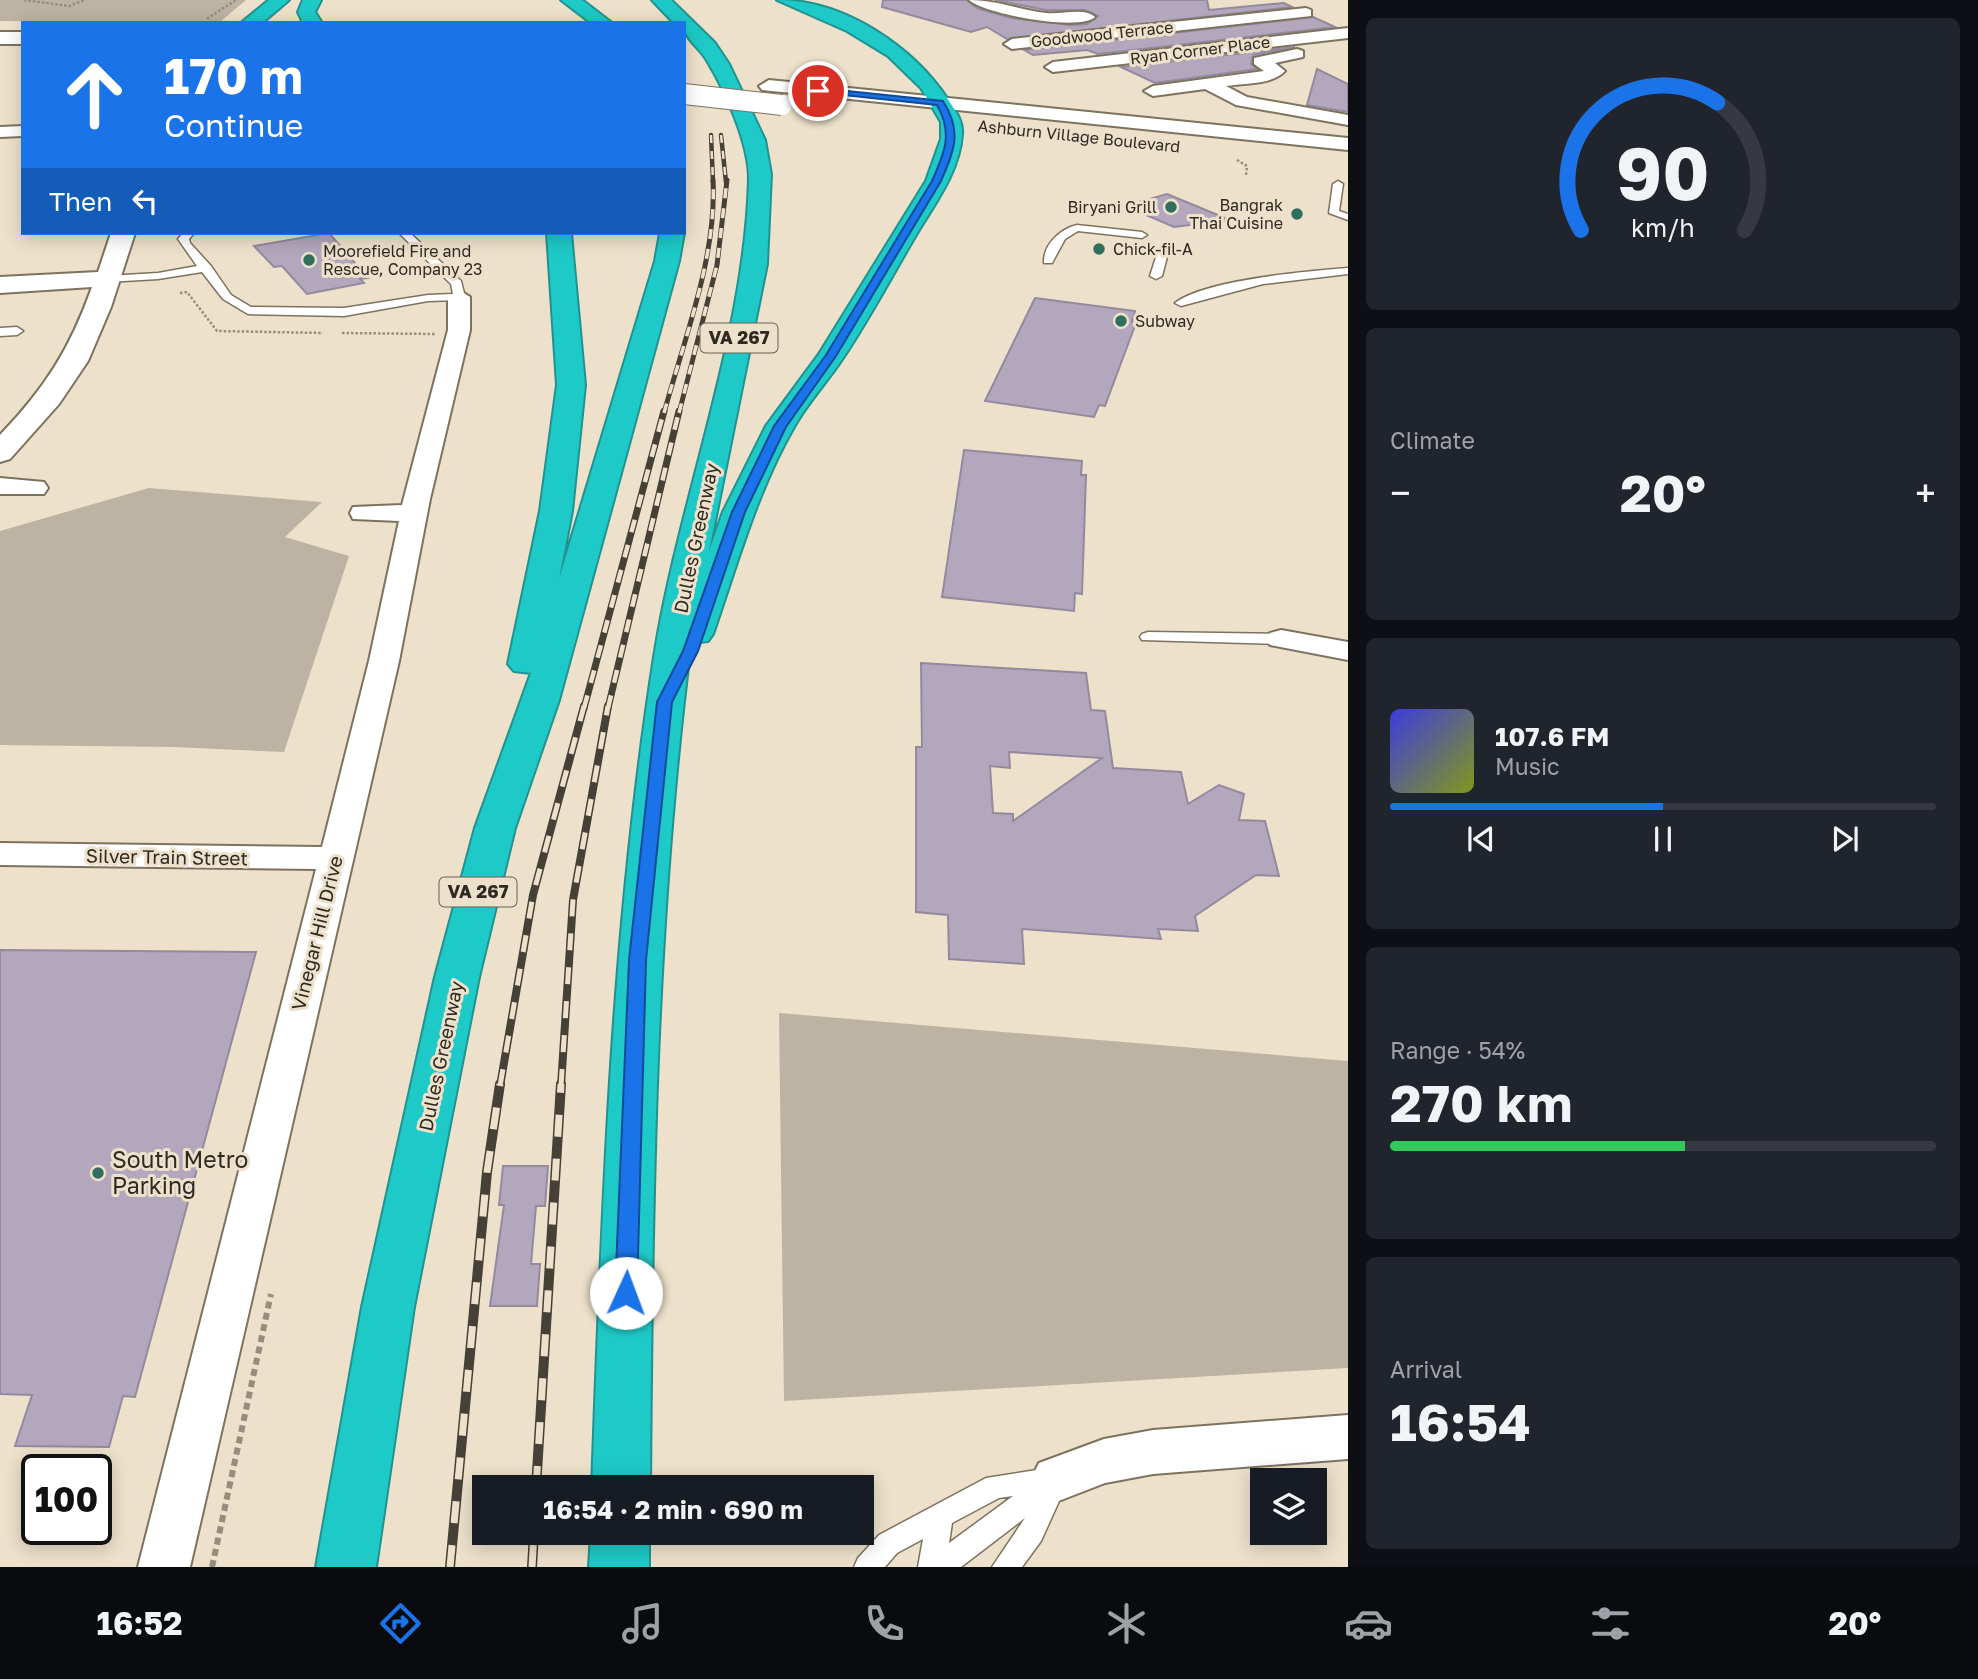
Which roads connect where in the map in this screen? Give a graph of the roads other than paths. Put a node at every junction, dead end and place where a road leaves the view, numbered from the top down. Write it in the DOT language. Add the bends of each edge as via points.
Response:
graph roads {
  1 [pos="280,0"];
  2 [pos="312,0"];
  3 [pos="570,0"];
  4 [pos="595,0"];
  5 [pos="661,0"];
  6 [pos="786,0"];
  7 [pos="977,0"];
  8 [pos="1065,0"];
  9 [pos="1163,9"];
  10 [pos="1023,12"];
  11 [pos="1306,13"];
  12 [pos="1108,15"];
  13 [pos="253,21"];
  14 [pos="312,21"];
  15 [pos="600,21"];
  16 [pos="617,21"];
  17 [pos="682,21"];
  18 [pos="686,25"];
  19 [pos="1192,25"];
  20 [pos="0,28"];
  21 [pos="21,28"];
  22 [pos="1348,33"];
  23 [pos="0,38"];
  24 [pos="21,38"];
  25 [pos="1012,44"];
  26 [pos="1233,46"];
  27 [pos="1348,48"];
  28 [pos="1053,67"];
  29 [pos="686,77"];
  30 [pos="1207,83"];
  31 [pos="1153,91"];
  32 [pos="686,92"];
  33 [pos="776,97"];
  34 [pos="946,113"];
  35 [pos="1348,120"];
  36 [pos="21,131"];
  37 [pos="0,132"];
  38 [pos="1348,144"];
  39 [pos="1348,164"];
  40 [pos="1338,184"];
  41 [pos="1348,217"];
  42 [pos="122,235"];
  43 [pos="186,235"];
  44 [pos="406,235"];
  45 [pos="559,235"];
  46 [pos="672,235"];
  47 [pos="1142,235"];
  48 [pos="1162,253"];
  49 [pos="1048,261"];
  50 [pos="207,268"];
  51 [pos="1348,271"];
  52 [pos="1156,276"];
  53 [pos="107,279"];
  54 [pos="0,285"];
  55 [pos="459,297"];
  56 [pos="1181,303"];
  57 [pos="0,331"];
  58 [pos="17,331"];
  59 [pos="0,453"];
  60 [pos="0,486"];
  61 [pos="35,488"];
  62 [pos="363,513"];
  63 [pos="414,513"];
  64 [pos="1348,632"];
  65 [pos="1148,637"];
  66 [pos="1281,639"];
  67 [pos="1348,651"];
  68 [pos="664,702"];
  69 [pos="495,828"];
  70 [pos="0,854"];
  71 [pos="335,858"];
  72 [pos="1348,1437"];
  73 [pos="621,1475"];
  74 [pos="1056,1479"];
  75 [pos="940,1516"];
  76 [pos="620,1545"];
  77 [pos="164,1567"];
  78 [pos="346,1567"];
  79 [pos="619,1567"];
  80 [pos="868,1567"];
  81 [pos="932,1567"];
  82 [pos="939,1567"];
  83 [pos="1006,1567"];
  1 -- 13 [label="highway"];
  2 -- 14 [label="highway" via="306,9"];
  3 -- 15 [label="highway"];
  4 -- 16 [label="highway"];
  5 -- 17 [label="highway, Dulles Greenway / VA 267"];
  6 -- 34 [label="highway" via="884,45 931,87"];
  7 -- 10 [label="street"];
  8 -- 10 [label="street"];
  9 -- 19 [label="street"];
  10 -- 12 [label="street" via="1062,20"];
  11 -- 19 [label="street, Goodwood Terrace"];
  18 -- 68 [label="highway, Dulles Greenway / VA 267" via="719,64 754,140 760,174 755,264"];
  19 -- 25 [label="street, Goodwood Terrace"];
  19 -- 26 [label="street"];
  20 -- 21 [label="main road"];
  22 -- 26 [label="street, Ryan Corner Place"];
  23 -- 24 [label="main road"];
  26 -- 28 [label="street, Ryan Corner Place"];
  27 -- 30 [label="street" via="1264,59 1260,61 1277,71"];
  29 -- 33 [label="main road, Ashburn Village Boulevard"];
  30 -- 31 [label="street"];
  30 -- 35 [label="street" via="1242,101"];
  32 -- 33 [label="main road, Ashburn Village Boulevard, bridge"];
  33 -- 34 [label="main road, Ashburn Village Boulevard"];
  34 -- 38 [label="main road, Ashburn Village Boulevard"];
  34 -- 39 [label="main road, Ashburn Village Boulevard"];
  34 -- 68 [label="highway" via="947,156 937,181 831,356 780,426 739,512 690,651"];
  36 -- 37 [label="street"];
  40 -- 41 [label="lane" via="1334,212"];
  42 -- 53 [label="main road"];
  43 -- 50 [label="lane" via="184,242"];
  44 -- 55 [label="lane" via="457,283"];
  45 -- 69 [label="highway" via="571,385 556,511"];
  46 -- 69 [label="highway, Dulles Greenway / VA 267" via="541,700"];
  47 -- 49 [label="lane" via="1068,230 1061,233"];
  48 -- 52 [label="lane"];
  50 -- 53 [label="lane"];
  50 -- 55 [label="lane" via="228,297 248,310 344,312"];
  51 -- 56 [label="lane" via="1260,279"];
  53 -- 54 [label="main road"];
  53 -- 59 [label="main road" via="96,315 63,380"];
  55 -- 63 [label="street, Vinegar Hill Drive" via="459,330"];
  57 -- 58 [label="lane"];
  60 -- 61 [label="street"];
  62 -- 63 [label="street"];
  63 -- 71 [label="street, Vinegar Hill Drive" via="384,661"];
  64 -- 66 [label="street"];
  65 -- 66 [label="lane"];
  66 -- 67 [label="street"];
  68 -- 73 [label="highway, Dulles Greenway / VA 267" via="638,960"];
  69 -- 78 [label="highway, Dulles Greenway / VA 267" via="457,977 391,1294"];
  70 -- 71 [label="street, Silver Train Street"];
  71 -- 77 [label="street, Vinegar Hill Drive"];
  72 -- 74 [label="street" via="1153,1452 1104,1461"];
  74 -- 75 [label="lane" via="995,1486"];
  74 -- 82 [label="lane"];
  74 -- 83 [label="lane" via="1032,1532"];
  75 -- 80 [label="lane" via="888,1544"];
  75 -- 81 [label="lane"];
  76 -- 79 [label="highway"];
}
